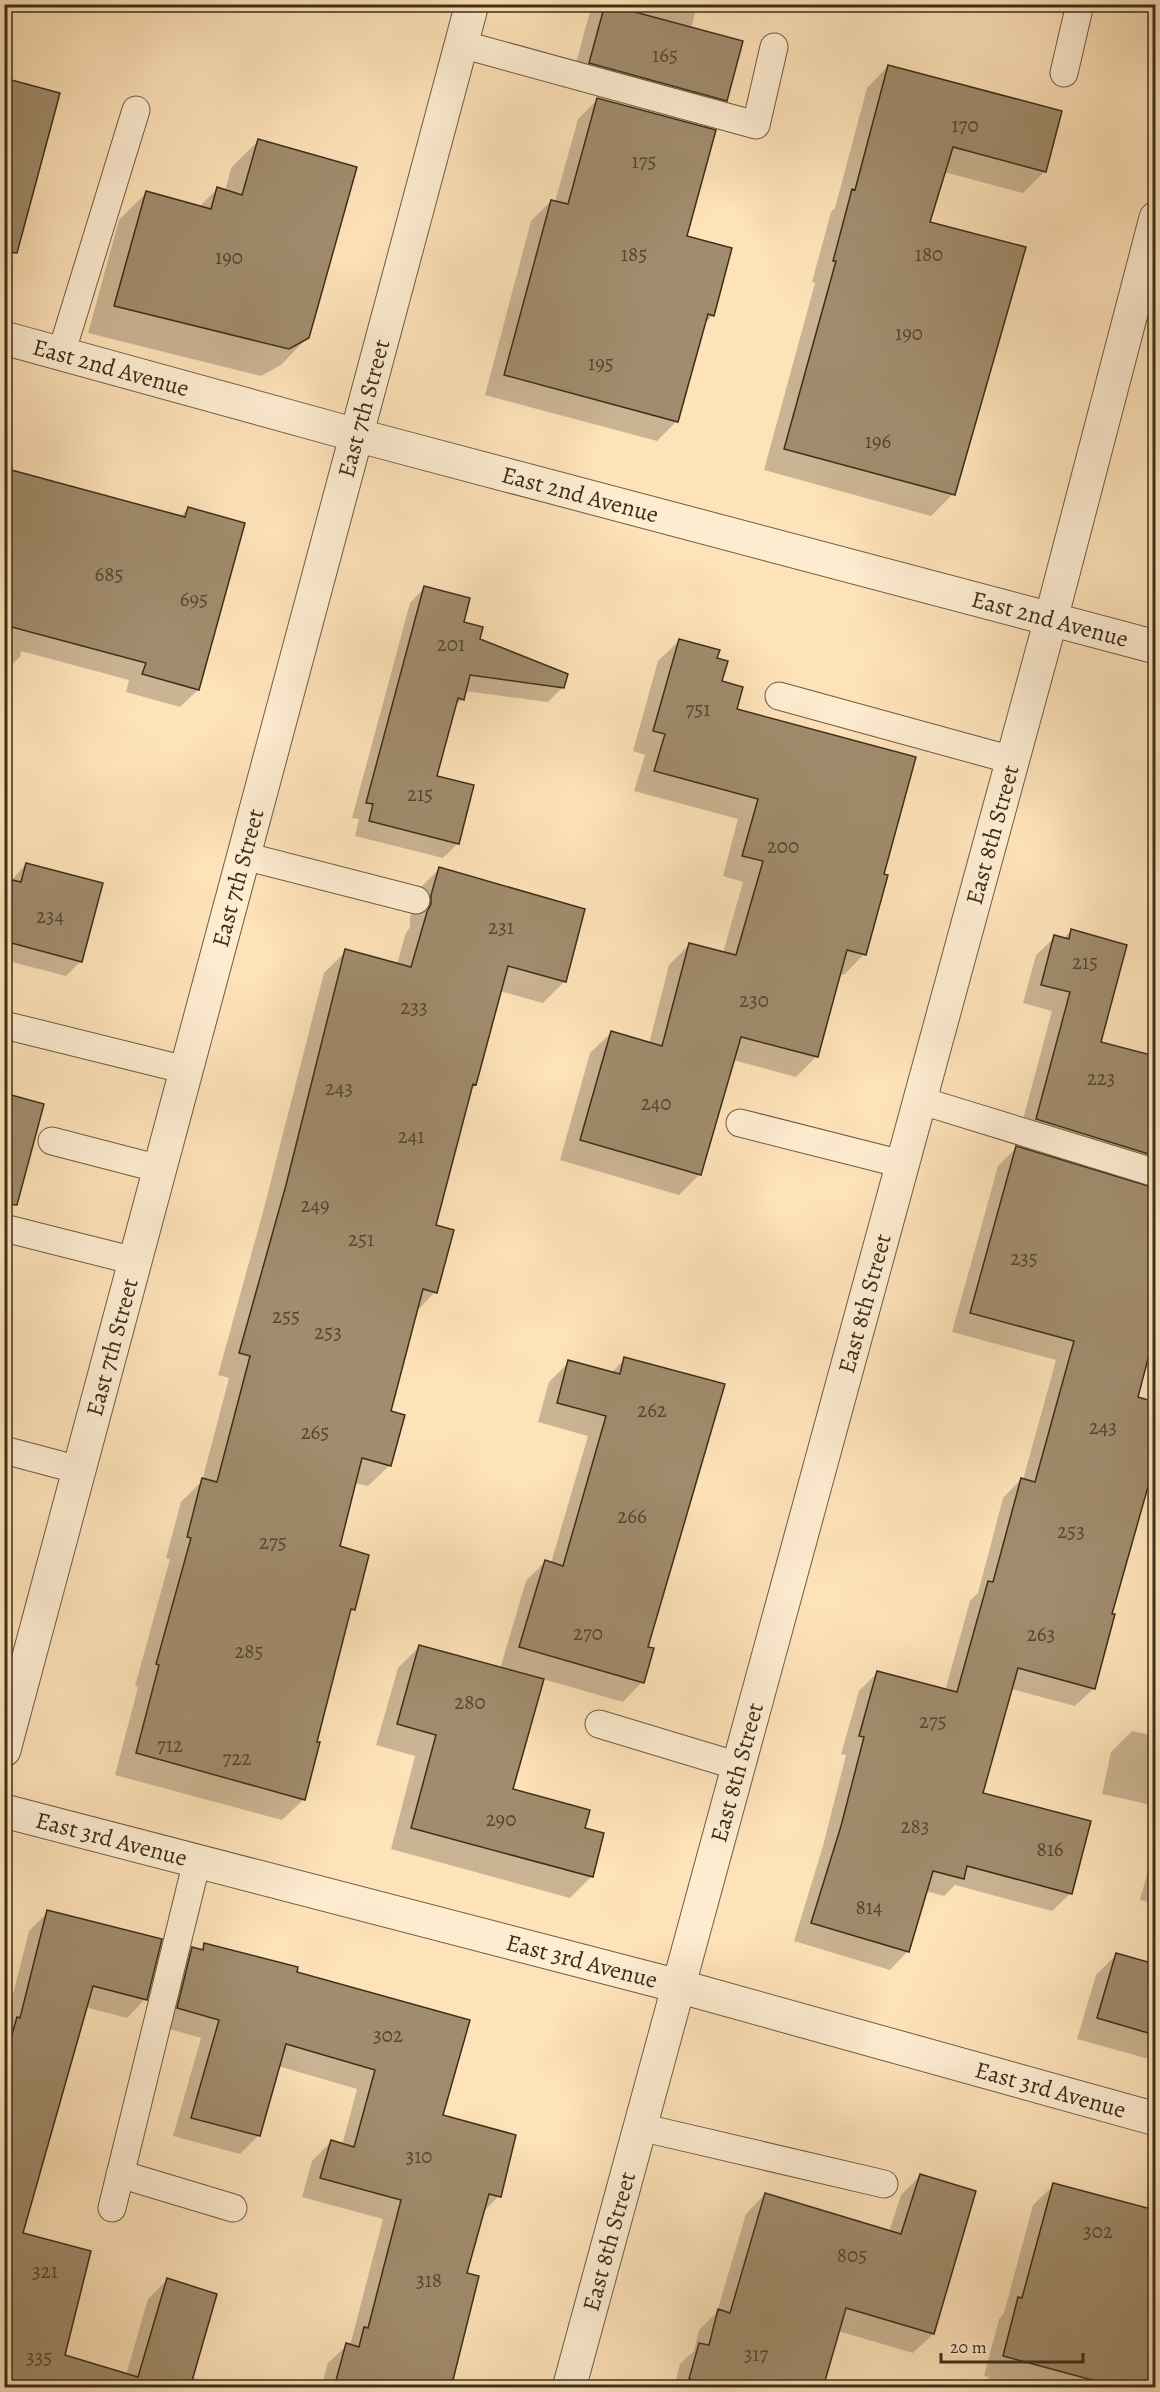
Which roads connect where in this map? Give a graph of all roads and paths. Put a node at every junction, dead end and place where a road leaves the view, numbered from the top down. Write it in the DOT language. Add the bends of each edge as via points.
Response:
graph roads {
  1 [pos="472,4"];
  2 [pos="1080,4"];
  3 [pos="461,44"];
  4 [pos="774,47"];
  5 [pos="1064,73"];
  6 [pos="136,110"];
  7 [pos="1155,218"];
  8 [pos="4,338"];
  9 [pos="61,354"];
  10 [pos="356,435"];
  11 [pos="1051,619"];
  12 [pos="1155,647"];
  13 [pos="779,696"];
  14 [pos="1012,760"];
  15 [pos="244,856"];
  16 [pos="416,900"];
  17 [pos="4,1025"];
  18 [pos="186,1070"];
  19 [pos="919,1100"];
  20 [pos="740,1123"];
  21 [pos="52,1141"];
  22 [pos="902,1164"];
  23 [pos="160,1168"];
  24 [pos="1155,1173"];
  25 [pos="4,1228"];
  26 [pos="135,1261"];
  27 [pos="4,1450"];
  28 [pos="79,1470"];
  29 [pos="599,1724"];
  30 [pos="4,1750"];
  31 [pos="738,1766"];
  32 [pos="4,1811"];
  33 [pos="197,1861"];
  34 [pos="678,1986"];
  35 [pos="1155,2119"];
  36 [pos="640,2127"];
  37 [pos="120,2174"];
  38 [pos="884,2184"];
  39 [pos="112,2208"];
  40 [pos="233,2208"];
  41 [pos="569,2388"];
  1 -- 3 [label="street, East 7th Street"];
  2 -- 5 [label="lane"];
  3 -- 4 [label="lane" via="756,125"];
  3 -- 10 [label="street, East 7th Street"];
  6 -- 9 [label="lane"];
  7 -- 11 [label="street, East 8th Street"];
  8 -- 9 [label="street, East 2nd Avenue"];
  9 -- 10 [label="street, East 2nd Avenue"];
  10 -- 11 [label="street, East 2nd Avenue"];
  10 -- 15 [label="street, East 7th Street"];
  11 -- 12 [label="street, East 2nd Avenue"];
  11 -- 14 [label="street, East 8th Street"];
  13 -- 14 [label="lane"];
  14 -- 19 [label="street, East 8th Street"];
  15 -- 16 [label="lane"];
  15 -- 18 [label="street, East 7th Street"];
  17 -- 18 [label="lane"];
  18 -- 23 [label="street, East 7th Street"];
  19 -- 22 [label="street, East 8th Street"];
  19 -- 24 [label="lane"];
  20 -- 22 [label="lane"];
  21 -- 23 [label="lane"];
  22 -- 31 [label="street, East 8th Street"];
  23 -- 26 [label="street, East 7th Street"];
  25 -- 26 [label="lane"];
  26 -- 28 [label="street, East 7th Street"];
  27 -- 28 [label="lane"];
  28 -- 30 [label="street, East 7th Street"];
  29 -- 31 [label="lane"];
  31 -- 34 [label="street, East 8th Street"];
  32 -- 33 [label="street, East 3rd Avenue"];
  33 -- 34 [label="street, East 3rd Avenue"];
  33 -- 37 [label="lane"];
  34 -- 35 [label="street, East 3rd Avenue"];
  34 -- 36 [label="street, East 8th Street"];
  36 -- 38 [label="lane"];
  36 -- 41 [label="street, East 8th Street"];
  37 -- 39 [label="lane"];
  37 -- 40 [label="lane"];
}
